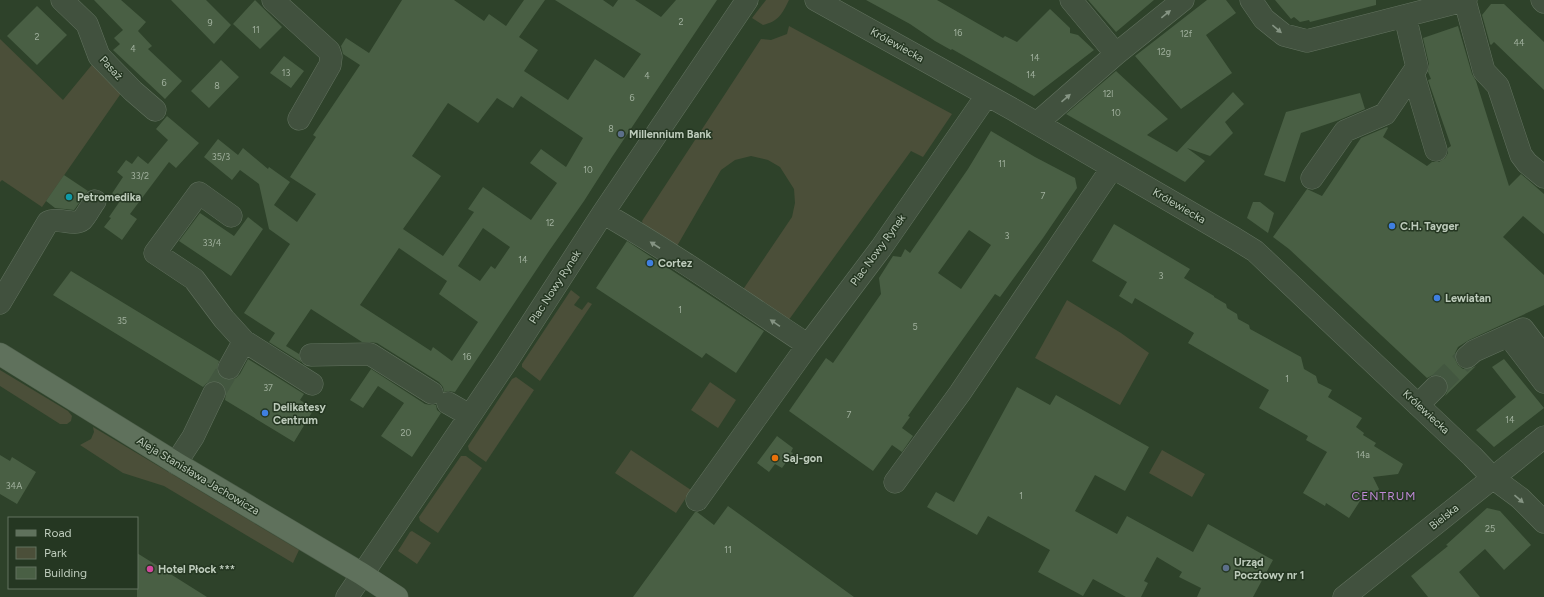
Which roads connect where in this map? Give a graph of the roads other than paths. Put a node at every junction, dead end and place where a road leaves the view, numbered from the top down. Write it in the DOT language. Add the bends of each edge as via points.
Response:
graph roads {
  1 [pos="62,0"];
  2 [pos="273,0"];
  3 [pos="747,0"];
  4 [pos="816,0"];
  5 [pos="1071,0"];
  6 [pos="1183,0"];
  7 [pos="1251,0"];
  8 [pos="1466,0"];
  9 [pos="1417,9"];
  10 [pos="1116,54"];
  11 [pos="1413,73"];
  12 [pos="987,95"];
  13 [pos="155,110"];
  14 [pos="299,119"];
  15 [pos="1037,123"];
  16 [pos="1436,150"];
  17 [pos="1112,168"];
  18 [pos="1544,177"];
  19 [pos="1312,178"];
  20 [pos="95,201"];
  21 [pos="603,213"];
  22 [pos="231,216"];
  23 [pos="0,303"];
  24 [pos="1509,335"];
  25 [pos="244,341"];
  26 [pos="808,345"];
  27 [pos="0,354"];
  28 [pos="311,355"];
  29 [pos="1467,356"];
  30 [pos="1544,357"];
  31 [pos="229,368"];
  32 [pos="1544,382"];
  33 [pos="312,384"];
  34 [pos="1436,387"];
  35 [pos="214,393"];
  36 [pos="1418,404"];
  37 [pos="469,415"];
  38 [pos="1544,438"];
  39 [pos="176,463"];
  40 [pos="1493,478"];
  41 [pos="895,482"];
  42 [pos="697,500"];
  43 [pos="1544,522"];
  44 [pos="362,574"];
  45 [pos="347,597"];
  46 [pos="397,597"];
  47 [pos="1344,597"];
  1 -- 13 [label="street, Pasaż" via="87,24 99,56"];
  2 -- 14 [label="street" via="327,49 331,57 330,65"];
  3 -- 21 [label="street, Plac Nowy Rynek"];
  4 -- 12 [label="street, Królewiecka"];
  5 -- 10 [label="street"];
  10 -- 6 [label="street, one-way"];
  7 -- 9 [label="street, one-way" via="1264,18 1284,35 1307,41"];
  8 -- 9 [label="street"];
  8 -- 18 [label="street" via="1484,71 1498,86 1521,155"];
  9 -- 11 [label="street" via="1418,67"];
  15 -- 10 [label="street, one-way"];
  11 -- 16 [label="street"];
  11 -- 19 [label="street" via="1385,114 1345,131"];
  12 -- 15 [label="street, Królewiecka"];
  12 -- 26 [label="street, Plac Nowy Rynek" via="881,248"];
  15 -- 17 [label="street, Królewiecka"];
  17 -- 36 [label="street, Królewiecka" via="1255,251"];
  17 -- 41 [label="street" via="960,393"];
  20 -- 23 [label="street" via="80,221 48,222"];
  26 -- 21 [label="street, one-way"];
  21 -- 37 [label="street, Plac Nowy Rynek"];
  22 -- 25 [label="street" via="199,193 155,253 194,279"];
  24 -- 29 [label="street"];
  24 -- 30 [label="street" via="1522,329"];
  24 -- 32 [label="street"];
  25 -- 31 [label="street"];
  25 -- 33 [label="street"];
  26 -- 42 [label="street, Plac Nowy Rynek"];
  27 -- 39 [label="main road, Aleja Stanisława Jachowicza"];
  28 -- 37 [label="street" via="370,354"];
  34 -- 36 [label="street"];
  35 -- 39 [label="street" via="194,438"];
  36 -- 40 [label="street, Królewiecka"];
  37 -- 44 [label="street, Plac Nowy Rynek"];
  38 -- 40 [label="street, Bielska"];
  39 -- 44 [label="main road, Aleja Stanisława Jachowicza"];
  40 -- 43 [label="street, Królewiecka, one-way" via="1520,498"];
  40 -- 47 [label="street, Bielska"];
  44 -- 45 [label="street, Plac Nowy Rynek"];
  44 -- 46 [label="main road, Aleja Stanisława Jachowicza"];
}
